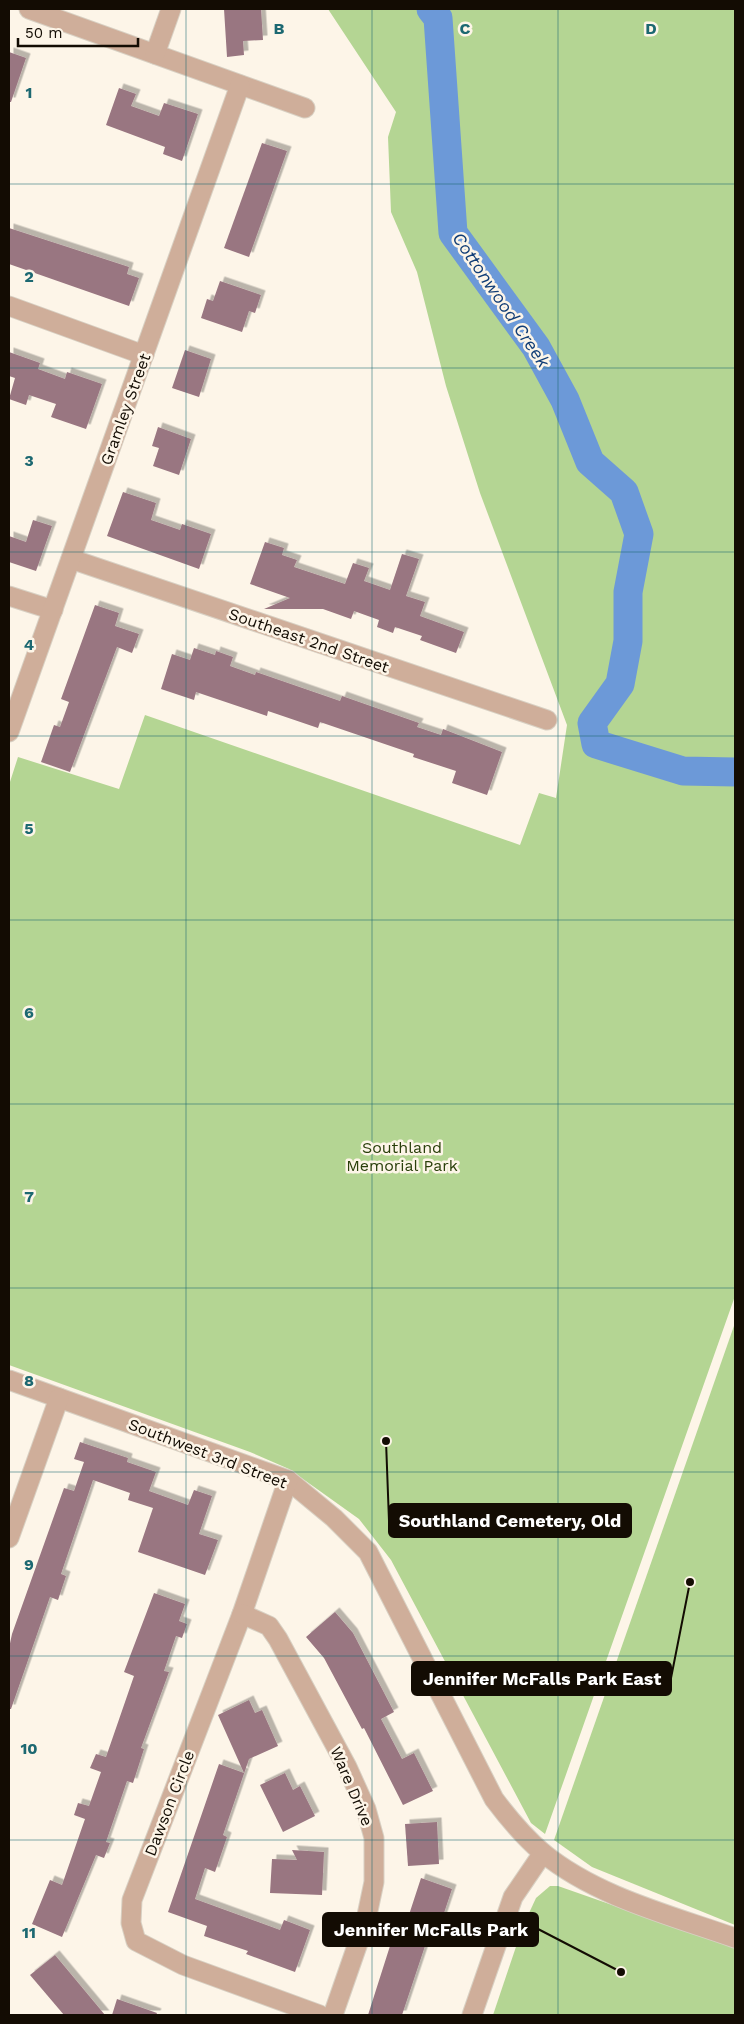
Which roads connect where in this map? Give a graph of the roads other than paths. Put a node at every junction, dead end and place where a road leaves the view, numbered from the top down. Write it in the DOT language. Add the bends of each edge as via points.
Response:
graph roads {
  1 [pos="29,9"];
  2 [pos="171,9"];
  3 [pos="155,54"];
  4 [pos="240,85"];
  5 [pos="305,108"];
  6 [pos="9,306"];
  7 [pos="144,354"];
  8 [pos="71,559"];
  9 [pos="9,596"];
  10 [pos="52,610"];
  11 [pos="547,720"];
  12 [pos="9,732"];
  13 [pos="9,1380"];
  14 [pos="59,1398"];
  15 [pos="288,1480"];
  16 [pos="9,1538"];
  17 [pos="242,1614"];
  18 [pos="543,1853"];
  19 [pos="735,1938"];
  20 [pos="320,2015"];
  21 [pos="333,2015"];
  22 [pos="472,2015"];
  1 -- 3 [label="street"];
  2 -- 3 [label="street"];
  3 -- 4 [label="street"];
  4 -- 5 [label="street"];
  4 -- 7 [label="street, Gramley Street"];
  6 -- 7 [label="street"];
  7 -- 8 [label="street, Gramley Street"];
  8 -- 10 [label="street, Gramley Street"];
  8 -- 11 [label="street, Southeast 2nd Street"];
  9 -- 10 [label="street"];
  10 -- 12 [label="street, Gramley Street"];
  13 -- 14 [label="street, Southwest 3rd Street"];
  14 -- 15 [label="street, Southwest 3rd Street"];
  14 -- 16 [label="street"];
  15 -- 17 [label="street, Dawson Circle"];
  15 -- 18 [label="street, Southwest 3rd Street" via="334,1518 368,1552 494,1799 515,1827"];
  17 -- 20 [label="street, Dawson Circle" via="132,1900 131,1923 136,1941 182,1965"];
  17 -- 21 [label="street, Ware Drive" via="269,1626 278,1639 347,1768 366,1808 374,1838 374,1882 366,1920"];
  18 -- 19 [label="street, Southwest 3rd Street" via="589,1882 626,1900"];
  18 -- 22 [label="street" via="514,1897"];
}
